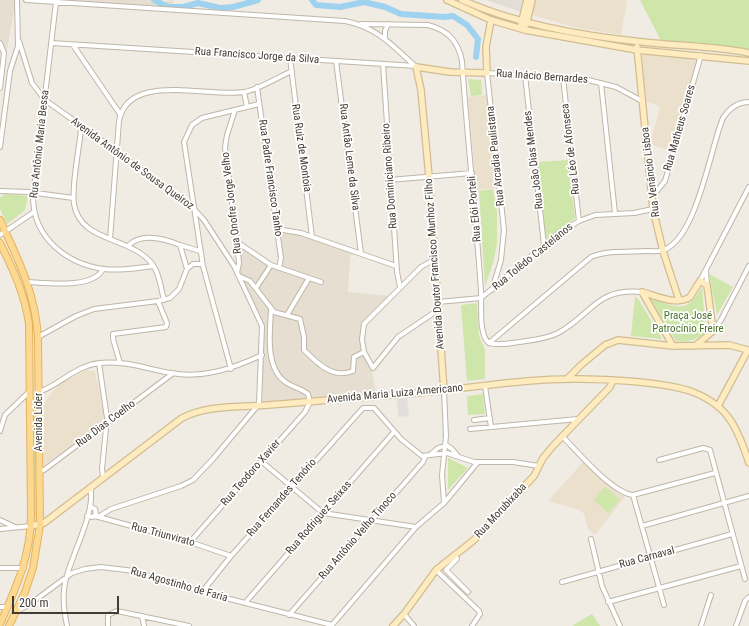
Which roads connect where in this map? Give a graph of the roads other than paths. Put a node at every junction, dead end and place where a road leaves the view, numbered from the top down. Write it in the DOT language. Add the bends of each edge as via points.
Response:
graph roads {
  1 [pos="17,0"];
  2 [pos="26,0"];
  3 [pos="448,0"];
  4 [pos="462,0"];
  5 [pos="527,0"];
  6 [pos="532,0"];
  7 [pos="56,2"];
  8 [pos="491,20"];
  9 [pos="524,22"];
  10 [pos="361,24"];
  11 [pos="388,24"];
  12 [pos="523,29"];
  13 [pos="385,39"];
  14 [pos="19,41"];
  15 [pos="637,42"];
  16 [pos="51,43"];
  17 [pos="0,44"];
  18 [pos="73,45"];
  19 [pos="637,50"];
  20 [pos="749,53"];
  21 [pos="701,55"];
  22 [pos="290,58"];
  23 [pos="336,61"];
  24 [pos="749,61"];
  25 [pos="383,64"];
  26 [pos="416,66"];
  27 [pos="292,71"];
  28 [pos="463,73"];
  29 [pos="487,74"];
  30 [pos="525,75"];
  31 [pos="563,78"];
  32 [pos="601,82"];
  33 [pos="0,88"];
  34 [pos="257,88"];
  35 [pos="244,92"];
  36 [pos="45,100"];
  37 [pos="642,101"];
  38 [pos="749,102"];
  39 [pos="259,104"];
  40 [pos="247,107"];
  41 [pos="235,110"];
  42 [pos="120,114"];
  43 [pos="81,127"];
  44 [pos="0,147"];
  45 [pos="116,151"];
  46 [pos="472,174"];
  47 [pos="429,177"];
  48 [pos="390,180"];
  49 [pos="749,187"];
  50 [pos="0,191"];
  51 [pos="34,193"];
  52 [pos="652,197"];
  53 [pos="73,198"];
  54 [pos="193,208"];
  55 [pos="653,209"];
  56 [pos="34,212"];
  57 [pos="615,214"];
  58 [pos="0,220"];
  59 [pos="579,221"];
  60 [pos="277,229"];
  61 [pos="2,233"];
  62 [pos="312,237"];
  63 [pos="110,239"];
  64 [pos="237,242"];
  65 [pos="0,243"];
  66 [pos="180,245"];
  67 [pos="544,245"];
  68 [pos="128,246"];
  69 [pos="200,251"];
  70 [pos="663,251"];
  71 [pos="361,253"];
  72 [pos="435,259"];
  73 [pos="202,264"];
  74 [pos="153,266"];
  75 [pos="271,266"];
  76 [pos="396,266"];
  77 [pos="749,266"];
  78 [pos="279,268"];
  79 [pos="103,269"];
  80 [pos="187,269"];
  81 [pos="706,270"];
  82 [pos="238,274"];
  83 [pos="309,278"];
  84 [pos="700,281"];
  85 [pos="28,282"];
  86 [pos="321,282"];
  87 [pos="707,285"];
  88 [pos="400,287"];
  89 [pos="256,288"];
  90 [pos="492,290"];
  91 [pos="642,292"];
  92 [pos="481,298"];
  93 [pos="164,300"];
  94 [pos="679,300"];
  95 [pos="158,302"];
  96 [pos="438,302"];
  97 [pos="271,310"];
  98 [pos="438,310"];
  99 [pos="287,315"];
  100 [pos="713,331"];
  101 [pos="708,336"];
  102 [pos="38,337"];
  103 [pos="489,343"];
  104 [pos="673,346"];
  105 [pos="694,346"];
  106 [pos="711,346"];
  107 [pos="749,350"];
  108 [pos="30,351"];
  109 [pos="364,352"];
  110 [pos="262,355"];
  111 [pos="98,363"];
  112 [pos="120,363"];
  113 [pos="231,369"];
  114 [pos="574,372"];
  115 [pos="172,374"];
  116 [pos="574,379"];
  117 [pos="567,380"];
  118 [pos="605,380"];
  119 [pos="613,380"];
  120 [pos="486,386"];
  121 [pos="30,391"];
  122 [pos="444,391"];
  123 [pos="39,392"];
  124 [pos="605,392"];
  125 [pos="310,402"];
  126 [pos="258,406"];
  127 [pos="718,406"];
  128 [pos="5,415"];
  129 [pos="490,418"];
  130 [pos="578,419"];
  131 [pos="474,420"];
  132 [pos="0,421"];
  133 [pos="106,424"];
  134 [pos="491,427"];
  135 [pos="470,429"];
  136 [pos="0,431"];
  137 [pos="394,432"];
  138 [pos="562,436"];
  139 [pos="446,445"];
  140 [pos="444,453"];
  141 [pos="431,454"];
  142 [pos="748,454"];
  143 [pos="458,456"];
  144 [pos="425,457"];
  145 [pos="659,460"];
  146 [pos="261,461"];
  147 [pos="478,462"];
  148 [pos="749,463"];
  149 [pos="539,466"];
  150 [pos="40,471"];
  151 [pos="715,473"];
  152 [pos="103,476"];
  153 [pos="90,487"];
  154 [pos="291,488"];
  155 [pos="633,495"];
  156 [pos="749,496"];
  157 [pos="444,503"];
  158 [pos="724,504"];
  159 [pos="90,506"];
  160 [pos="323,514"];
  161 [pos="87,516"];
  162 [pos="96,517"];
  163 [pos="0,520"];
  164 [pos="372,520"];
  165 [pos="40,525"];
  166 [pos="31,526"];
  167 [pos="642,526"];
  168 [pos="17,527"];
  169 [pos="416,527"];
  170 [pos="0,529"];
  171 [pos="732,534"];
  172 [pos="591,538"];
  173 [pos="190,542"];
  174 [pos="455,554"];
  175 [pos="231,556"];
  176 [pos="650,558"];
  177 [pos="741,566"];
  178 [pos="0,568"];
  179 [pos="24,568"];
  180 [pos="436,570"];
  181 [pos="598,572"];
  182 [pos="66,577"];
  183 [pos="745,579"];
  184 [pos="562,582"];
  185 [pos="659,588"];
  186 [pos="202,592"];
  187 [pos="468,592"];
  188 [pos="711,595"];
  189 [pos="749,597"];
  190 [pos="21,600"];
  191 [pos="36,600"];
  192 [pos="608,602"];
  193 [pos="245,603"];
  194 [pos="664,605"];
  195 [pos="0,606"];
  196 [pos="8,607"];
  197 [pos="17,610"];
  198 [pos="404,614"];
  199 [pos="289,615"];
  200 [pos="142,616"];
  201 [pos="0,624"];
  202 [pos="178,625"];
  203 [pos="9,626"];
  204 [pos="67,626"];
  205 [pos="108,626"];
  206 [pos="144,626"];
  207 [pos="189,626"];
  208 [pos="329,626"];
  209 [pos="393,626"];
  210 [pos="414,626"];
  211 [pos="472,626"];
  212 [pos="620,626"];
  213 [pos="701,626"];
  214 [pos="736,626"];
  1 -- 14 [label="street"];
  2 -- 7 [label="street"];
  3 -- 8 [label="street"];
  4 -- 9 [label="street"];
  5 -- 9 [label="street"];
  6 -- 9 [label="street"];
  7 -- 10 [label="street" via="304,17"];
  7 -- 16 [label="street, Rua Antônio Maria Bessa"];
  8 -- 12 [label="street"];
  8 -- 29 [label="street, Rua Arcadia Paulistana" via="486,47"];
  9 -- 12 [label="street"];
  9 -- 15 [label="street"];
  10 -- 11 [label="street, Rua Elói Porteli"];
  10 -- 13 [label="street"];
  11 -- 13 [label="street"];
  11 -- 28 [label="street, Rua Elói Porteli" via="428,25 446,32 454,39 459,49"];
  12 -- 19 [label="street"];
  13 -- 26 [label="street"];
  14 -- 36 [label="street, Avenida Antônio de Sousa Queiroz" via="32,83"];
  14 -- 44 [label="street" via="10,71"];
  15 -- 19 [label="street, Rua Venâncio Lisboa"];
  15 -- 20 [label="street"];
  16 -- 18 [label="street, Rua Francisco Jorge da Silva"];
  16 -- 36 [label="street, Rua Antônio Maria Bessa"];
  17 -- 33 [label="street" via="4,53"];
  18 -- 22 [label="street, Rua Francisco Jorge da Silva"];
  18 -- 42 [label="street"];
  19 -- 21 [label="street"];
  19 -- 37 [label="street, Rua Venâncio Lisboa"];
  21 -- 24 [label="street"];
  21 -- 52 [label="street, Rua Matheus Soares" via="665,181"];
  22 -- 23 [label="street, Rua Francisco Jorge da Silva"];
  22 -- 27 [label="street, Rua Ruiz de Montoia"];
  23 -- 25 [label="street, Rua Francisco Jorge da Silva"];
  23 -- 71 [label="street, Rua Antão Leme da Silva"];
  25 -- 26 [label="street, Rua Francisco Jorge da Silva"];
  25 -- 48 [label="street, Rua Dominiciano Ribeiro"];
  26 -- 28 [label="street, Rua Francisco Jorge da Silva"];
  26 -- 47 [label="street, Avenida Doutor Francisco Munhoz Filho" via="422,90"];
  27 -- 34 [label="street"];
  27 -- 62 [label="street, Rua Ruiz de Montoia"];
  28 -- 29 [label="street, Rua Inácio Bernardes"];
  28 -- 46 [label="street, Rua Elói Porteli"];
  29 -- 30 [label="street, Rua Inácio Bernardes"];
  29 -- 90 [label="street, Rua Arcadia Paulistana" via="504,229 501,260"];
  30 -- 31 [label="street, Rua Inácio Bernardes"];
  30 -- 67 [label="street, Rua João Dias Mendes"];
  31 -- 32 [label="street, Rua Inácio Bernardes"];
  31 -- 59 [label="street, Rua Léo de Afonseca"];
  32 -- 37 [label="street, Rua Inácio Bernardes"];
  32 -- 57 [label="street"];
  34 -- 35 [label="street"];
  34 -- 39 [label="street, Rua Padre Francisco Tanho"];
  35 -- 40 [label="street"];
  35 -- 42 [label="street" via="156,90 129,100"];
  36 -- 43 [label="street, Avenida Antônio de Sousa Queiroz"];
  36 -- 51 [label="street, Rua Antônio Maria Bessa"];
  37 -- 52 [label="street, Rua Venâncio Lisboa"];
  38 -- 70 [label="street" via="736,106 723,118 707,173 688,223 675,243"];
  39 -- 40 [label="street"];
  39 -- 60 [label="street, Rua Padre Francisco Tanho"];
  40 -- 41 [label="street"];
  41 -- 54 [label="street" via="202,118 192,125 186,136 184,148"];
  41 -- 64 [label="street, Rua Onofre Jorge Velho" via="225,147"];
  42 -- 45 [label="street"];
  43 -- 45 [label="street, Avenida Antônio de Sousa Queiroz"];
  43 -- 53 [label="street"];
  45 -- 54 [label="street, Avenida Antônio de Sousa Queiroz"];
  45 -- 63 [label="street"];
  46 -- 47 [label="street"];
  46 -- 92 [label="street, Rua Elói Porteli"];
  47 -- 48 [label="street"];
  47 -- 72 [label="street, Avenida Doutor Francisco Munhoz Filho"];
  48 -- 76 [label="street, Rua Dominiciano Ribeiro"];
  49 -- 81 [label="street"];
  50 -- 51 [label="street"];
  51 -- 53 [label="street"];
  51 -- 56 [label="street, Rua Antônio Maria Bessa"];
  52 -- 55 [label="street, Rua Venâncio Lisboa"];
  53 -- 63 [label="street" via="84,225"];
  54 -- 69 [label="street"];
  54 -- 82 [label="street, Avenida Antônio de Sousa Queiroz" via="210,229"];
  55 -- 57 [label="street, Rua Tolêdo Castelanos"];
  55 -- 70 [label="street, Rua Venâncio Lisboa"];
  56 -- 61 [label="street"];
  56 -- 79 [label="street, Rua Antônio Maria Bessa" via="47,238 58,251"];
  57 -- 59 [label="street, Rua Tolêdo Castelanos" via="595,215"];
  58 -- 61 [label="main road, Avenida Líder"];
  59 -- 67 [label="street, Rua Tolêdo Castelanos"];
  60 -- 62 [label="street"];
  60 -- 78 [label="street, Rua Padre Francisco Tanho" via="281,258"];
  61 -- 85 [label="main road, Avenida Líder"];
  62 -- 71 [label="street"];
  63 -- 68 [label="street"];
  64 -- 75 [label="street"];
  64 -- 82 [label="street, Rua Onofre Jorge Velho"];
  65 -- 108 [label="main road, Avenida Líder" via="23,295"];
  66 -- 68 [label="street" via="144,238 133,241"];
  66 -- 69 [label="street"];
  66 -- 80 [label="street"];
  67 -- 90 [label="street, Rua Tolêdo Castelanos"];
  68 -- 74 [label="street" via="145,257"];
  69 -- 73 [label="street"];
  70 -- 94 [label="street, Rua Venâncio Lisboa"];
  70 -- 103 [label="street" via="611,252 591,257"];
  71 -- 76 [label="street"];
  72 -- 88 [label="street" via="421,267"];
  72 -- 96 [label="street, Avenida Doutor Francisco Munhoz Filho"];
  73 -- 80 [label="street" via="193,264"];
  73 -- 113 [label="street"];
  74 -- 79 [label="street, Rua Antônio Maria Bessa"];
  74 -- 93 [label="street"];
  75 -- 78 [label="street"];
  75 -- 89 [label="street"];
  76 -- 88 [label="street, Rua Dominiciano Ribeiro"];
  77 -- 100 [label="street" via="722,320"];
  78 -- 83 [label="street"];
  79 -- 85 [label="street" via="98,276 81,282"];
  80 -- 93 [label="street" via="180,289"];
  81 -- 84 [label="street"];
  81 -- 87 [label="street"];
  82 -- 89 [label="street"];
  82 -- 110 [label="street, Avenida Antônio de Sousa Queiroz" via="262,326"];
  83 -- 86 [label="street"];
  83 -- 99 [label="street"];
  84 -- 87 [label="street"];
  84 -- 94 [label="street" via="690,297"];
  85 -- 102 [label="main road, Avenida Líder"];
  87 -- 100 [label="street"];
  88 -- 109 [label="street" via="364,324"];
  89 -- 97 [label="street"];
  90 -- 92 [label="street, Rua Tolêdo Castelanos"];
  91 -- 94 [label="street"];
  91 -- 103 [label="street" via="624,291 610,294 549,337 503,344"];
  91 -- 104 [label="street"];
  92 -- 96 [label="street, Rua Tolêdo Castelanos"];
  92 -- 103 [label="street, Rua Elói Porteli" via="482,331"];
  93 -- 95 [label="street"];
  95 -- 102 [label="street" via="94,310 76,316"];
  95 -- 112 [label="street" via="167,323 166,327 113,334"];
  96 -- 98 [label="street, Avenida Doutor Francisco Munhoz Filho"];
  97 -- 99 [label="street"];
  97 -- 125 [label="street" via="271,350 274,367 285,382 308,394"];
  98 -- 109 [label="street" via="398,337 373,368"];
  98 -- 122 [label="street, Avenida Doutor Francisco Munhoz Filho"];
  99 -- 109 [label="street" via="300,319 304,350 330,372 351,372 354,368 354,357"];
  100 -- 101 [label="street"];
  101 -- 105 [label="street"];
  101 -- 106 [label="street"];
  102 -- 123 [label="main road, Avenida Líder"];
  104 -- 105 [label="street"];
  104 -- 114 [label="street" via="634,341 611,342"];
  105 -- 106 [label="street"];
  106 -- 107 [label="street" via="729,345"];
  107 -- 127 [label="street"];
  108 -- 121 [label="main road, Avenida Líder"];
  108 -- 123 [label="main road" via="33,386"];
  110 -- 113 [label="street"];
  110 -- 126 [label="street, Avenida Antônio de Sousa Queiroz"];
  111 -- 112 [label="street"];
  111 -- 123 [label="street" via="80,368"];
  111 -- 133 [label="street"];
  112 -- 115 [label="street"];
  113 -- 115 [label="street"];
  114 -- 116 [label="street"];
  114 -- 117 [label="street"];
  115 -- 133 [label="street, Rua Dias Coelho"];
  116 -- 117 [label="street, Avenida Maria Luiza Americano"];
  116 -- 118 [label="street, Avenida Maria Luiza Americano"];
  117 -- 120 [label="street, Avenida Maria Luiza Americano"];
  118 -- 119 [label="street, Avenida Maria Luiza Americano"];
  118 -- 124 [label="street"];
  119 -- 124 [label="street, Rua Morubixaba"];
  119 -- 127 [label="street, Avenida Maria Luiza Americano" via="686,390"];
  120 -- 122 [label="street, Avenida Maria Luiza Americano"];
  120 -- 129 [label="street"];
  121 -- 128 [label="street"];
  121 -- 166 [label="main road, Avenida Líder"];
  122 -- 125 [label="street, Avenida Maria Luiza Americano"];
  122 -- 139 [label="street, Avenida Doutor Francisco Munhoz Filho"];
  123 -- 150 [label="main road, Avenida Líder"];
  124 -- 130 [label="street, Rua Morubixaba"];
  125 -- 126 [label="street, Avenida Maria Luiza Americano"];
  125 -- 146 [label="street, Rua Teodoro Xavier" via="305,412"];
  126 -- 152 [label="street, Avenida Maria Luiza Americano" via="190,414"];
  126 -- 162 [label="street" via="193,480 111,509"];
  127 -- 142 [label="street, Avenida Maria Luiza Americano" via="736,426"];
  128 -- 132 [label="street"];
  128 -- 136 [label="street"];
  129 -- 131 [label="street"];
  129 -- 134 [label="street"];
  130 -- 134 [label="street"];
  130 -- 138 [label="street, Rua Morubixaba"];
  133 -- 150 [label="street, Rua Dias Coelho"];
  133 -- 152 [label="street"];
  134 -- 135 [label="street"];
  137 -- 144 [label="street" via="419,455"];
  137 -- 154 [label="street, Rua Fernandes Tenório" via="374,408 360,409"];
  137 -- 160 [label="street, Rua Rodriguez Seixas"];
  138 -- 149 [label="street, Rua Morubixaba" via="544,456"];
  138 -- 155 [label="street" via="613,486 623,494"];
  139 -- 140 [label="street, Avenida Doutor Francisco Munhoz Filho"];
  139 -- 141 [label="street"];
  139 -- 143 [label="street"];
  140 -- 141 [label="street"];
  140 -- 143 [label="street"];
  140 -- 157 [label="street, Avenida Doutor Francisco Munhoz Filho"];
  141 -- 144 [label="street"];
  142 -- 148 [label="street, Avenida Maria Luiza Americano"];
  143 -- 147 [label="street"];
  144 -- 164 [label="street, Rua Antônio Velho Tinoco"];
  145 -- 151 [label="street" via="703,448 710,450"];
  146 -- 154 [label="street"];
  146 -- 173 [label="street, Rua Teodoro Xavier"];
  147 -- 149 [label="street" via="513,462"];
  147 -- 157 [label="street"];
  149 -- 174 [label="street, Rua Morubixaba" via="534,476 482,531"];
  150 -- 165 [label="main road, Avenida Líder"];
  151 -- 155 [label="street"];
  151 -- 158 [label="street"];
  152 -- 153 [label="street, Avenida Maria Luiza Americano"];
  153 -- 159 [label="street"];
  153 -- 165 [label="street, Avenida Maria Luiza Americano"];
  154 -- 160 [label="street"];
  154 -- 175 [label="street, Rua Fernandes Tenório"];
  155 -- 167 [label="street"];
  156 -- 158 [label="street"];
  157 -- 169 [label="street"];
  158 -- 167 [label="street"];
  158 -- 171 [label="street"];
  159 -- 161 [label="street"];
  159 -- 162 [label="street" via="96,511"];
  160 -- 164 [label="street"];
  160 -- 193 [label="street, Rua Rodriguez Seixas"];
  161 -- 162 [label="street"];
  161 -- 182 [label="street"];
  162 -- 173 [label="street, Rua Triunvirato"];
  163 -- 168 [label="street"];
  164 -- 169 [label="street"];
  164 -- 199 [label="street, Rua Antônio Velho Tinoco"];
  165 -- 166 [label="street"];
  165 -- 190 [label="main road, Avenida Líder" via="33,568"];
  166 -- 168 [label="street"];
  166 -- 179 [label="main road, Avenida Líder"];
  167 -- 176 [label="street"];
  168 -- 170 [label="street"];
  169 -- 208 [label="street" via="333,625"];
  171 -- 176 [label="street, Rua Carnaval"];
  171 -- 177 [label="street"];
  172 -- 181 [label="street"];
  173 -- 175 [label="street, Rua Triunvirato"];
  174 -- 180 [label="street, Rua Morubixaba"];
  174 -- 187 [label="street" via="457,559 446,570"];
  175 -- 186 [label="street, Rua Fernandes Tenório"];
  176 -- 181 [label="street, Rua Carnaval"];
  176 -- 185 [label="street"];
  177 -- 183 [label="street"];
  177 -- 185 [label="street"];
  178 -- 179 [label="street"];
  179 -- 196 [label="main road, Avenida Líder"];
  180 -- 198 [label="street, Rua Morubixaba"];
  180 -- 211 [label="street" via="480,610"];
  181 -- 184 [label="street, Rua Carnaval"];
  181 -- 192 [label="street"];
  182 -- 186 [label="street, Rua Agostinho de Faria" via="85,569 114,568 134,571"];
  182 -- 191 [label="street, Rua Agostinho de Faria"];
  182 -- 204 [label="street" via="64,604"];
  185 -- 192 [label="street"];
  185 -- 194 [label="street"];
  186 -- 193 [label="street, Rua Agostinho de Faria"];
  188 -- 213 [label="street"];
  189 -- 214 [label="street"];
  190 -- 191 [label="street"];
  190 -- 197 [label="main road, Avenida Líder"];
  191 -- 197 [label="street, Rua Agostinho de Faria"];
  192 -- 212 [label="street"];
  193 -- 199 [label="street, Rua Agostinho de Faria"];
  195 -- 196 [label="street"];
  196 -- 201 [label="main road, Avenida Líder"];
  197 -- 203 [label="main road, Avenida Líder"];
  198 -- 209 [label="street, Rua Morubixaba"];
  198 -- 210 [label="street"];
  199 -- 208 [label="street, Rua Agostinho de Faria"];
  200 -- 202 [label="street"];
  200 -- 205 [label="street" via="110,612 107,617"];
  200 -- 206 [label="street"];
  202 -- 207 [label="street"];
}
